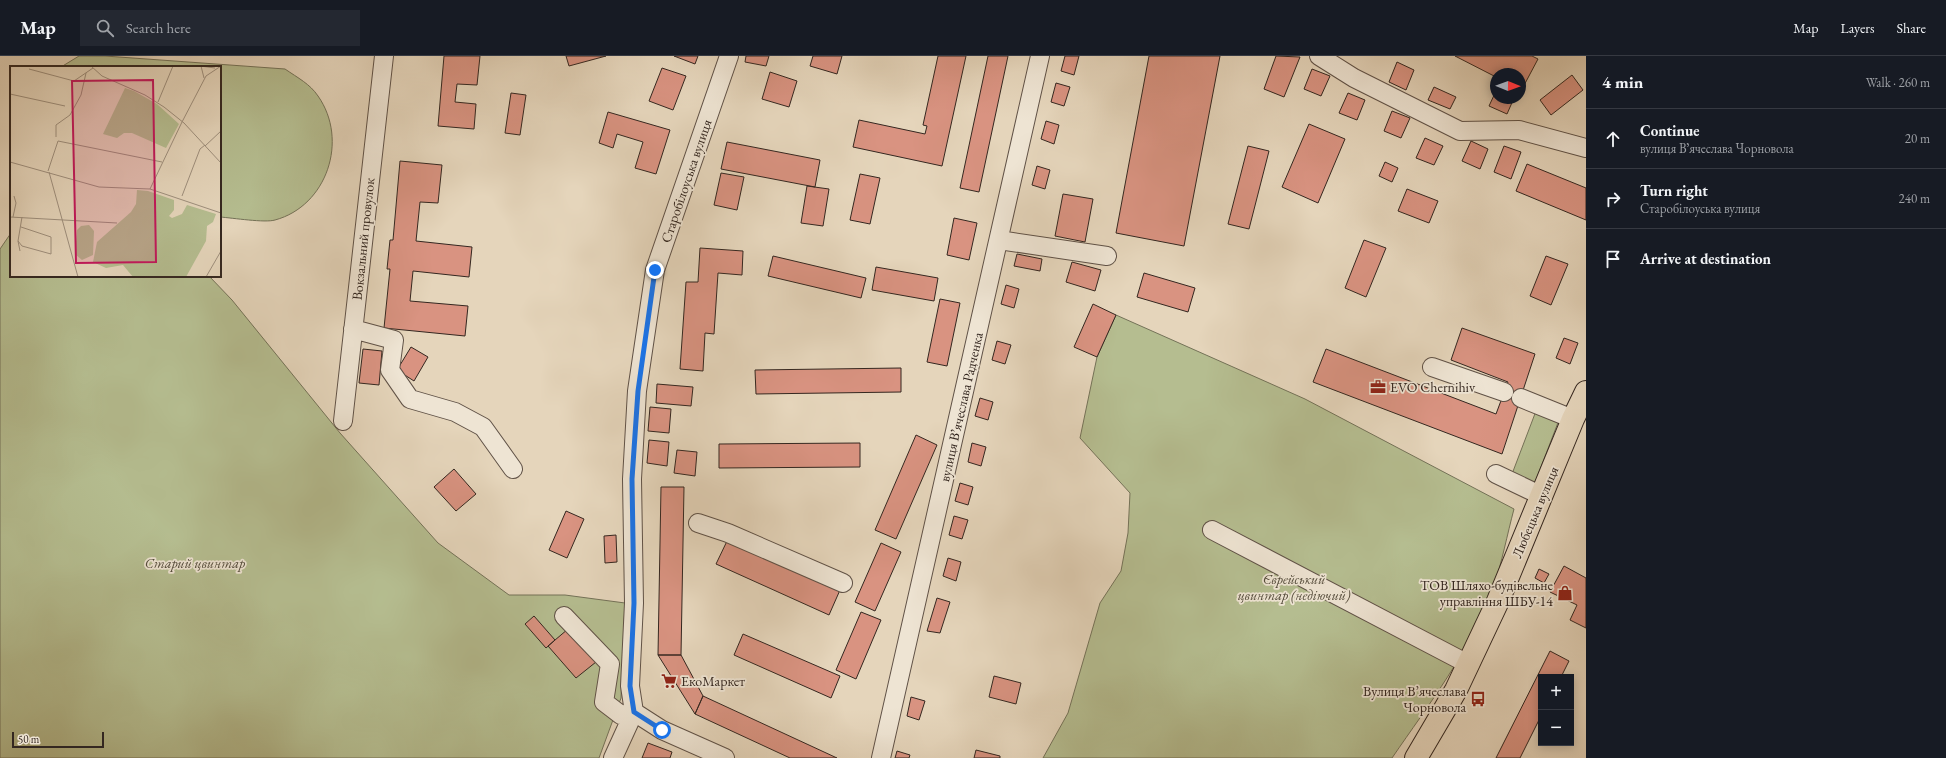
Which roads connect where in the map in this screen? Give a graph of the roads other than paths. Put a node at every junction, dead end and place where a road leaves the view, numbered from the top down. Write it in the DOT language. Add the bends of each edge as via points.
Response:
graph roads {
  1 [pos="384,56"];
  2 [pos="729,56"];
  3 [pos="1040,56"];
  4 [pos="1319,56"];
  5 [pos="1586,148"];
  6 [pos="999,240"];
  7 [pos="1107,256"];
  8 [pos="353,328"];
  9 [pos="1432,367"];
  10 [pos="1504,392"];
  11 [pos="1586,392"];
  12 [pos="1521,398"];
  13 [pos="1573,420"];
  14 [pos="343,422"];
  15 [pos="514,470"];
  16 [pos="1496,474"];
  17 [pos="1542,496"];
  18 [pos="698,523"];
  19 [pos="1212,530"];
  20 [pos="843,583"];
  21 [pos="564,616"];
  22 [pos="1468,664"];
  23 [pos="634,712"];
  24 [pos="613,758"];
  25 [pos="725,758"];
  26 [pos="881,758"];
  27 [pos="1416,758"];
  1 -- 8 [label="street, Вокзальний провулок"];
  2 -- 23 [label="street, Старобілоуська вулиця" via="654,277 638,391 632,479 634,603 630,686"];
  3 -- 6 [label="street, вулиця Вʼячеслава Радченка"];
  4 -- 5 [label="street" via="1354,78 1460,131 1519,130"];
  6 -- 7 [label="street"];
  6 -- 26 [label="street, вулиця Вʼячеслава Радченка"];
  8 -- 14 [label="street, Вокзальний провулок"];
  8 -- 15 [label="street" via="394,340 390,370 410,399 455,412 483,427"];
  9 -- 10 [label="street"];
  11 -- 13 [label="main road, Любецька вулиця"];
  12 -- 13 [label="street"];
  13 -- 17 [label="main road, Любецька вулиця"];
  16 -- 17 [label="street"];
  17 -- 22 [label="main road, Любецька вулиця" via="1498,601"];
  18 -- 20 [label="street" via="728,533"];
  19 -- 22 [label="street"];
  21 -- 23 [label="street" via="610,664 604,702 621,715"];
  22 -- 27 [label="main road, Любецька вулиця" via="1456,690"];
  23 -- 24 [label="street"];
  23 -- 25 [label="street" via="662,730"];
}
